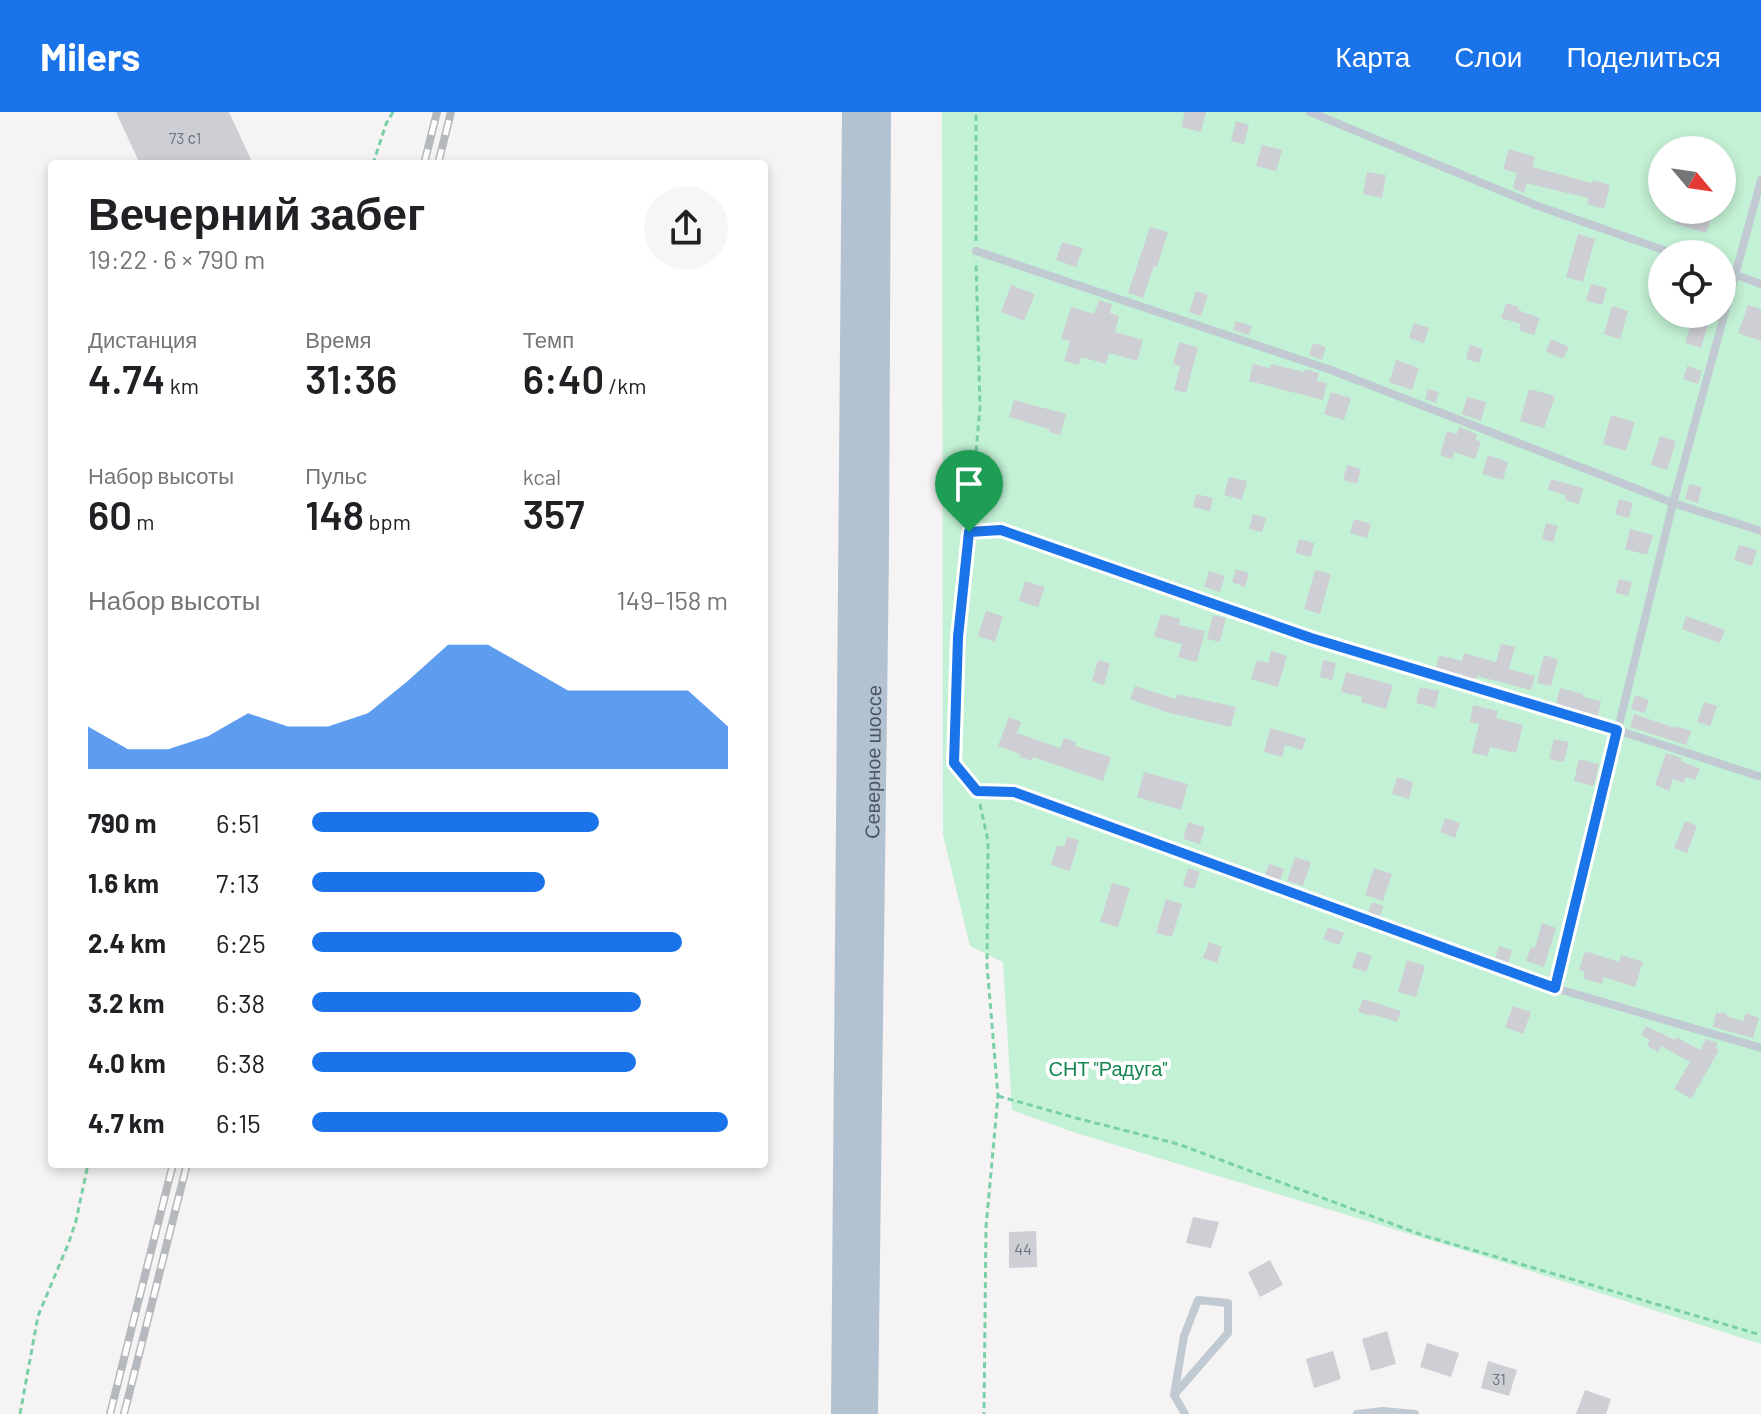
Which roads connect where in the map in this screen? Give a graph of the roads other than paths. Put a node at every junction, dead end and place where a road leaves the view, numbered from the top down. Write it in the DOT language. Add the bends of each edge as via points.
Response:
graph roads {
  1 [pos="855,112"];
  2 [pos="878,112"];
  3 [pos="1310,112"];
  4 [pos="1761,180"];
  5 [pos="1648,245"];
  6 [pos="976,251"];
  7 [pos="1736,268"];
  8 [pos="1736,276"];
  9 [pos="1761,284"];
  10 [pos="1720,328"];
  11 [pos="1673,503"];
  12 [pos="1761,531"];
  13 [pos="969,532"];
  14 [pos="1617,730"];
  15 [pos="1761,777"];
  16 [pos="977,791"];
  17 [pos="1555,988"];
  18 [pos="1761,1048"];
  19 [pos="1174,1395"];
  20 [pos="844,1414"];
  21 [pos="865,1414"];
  22 [pos="1185,1414"];
  23 [pos="1357,1414"];
  24 [pos="1415,1414"];
  1 -- 20 [label="main road, Северное шоссе"];
  2 -- 21 [label="main road, Северное шоссе"];
  3 -- 5 [label="lane" via="1538,206"];
  4 -- 7 [label="lane"];
  6 -- 11 [label="lane" via="1331,370"];
  8 -- 9 [label="lane"];
  10 -- 11 [label="lane"];
  11 -- 12 [label="lane"];
  11 -- 14 [label="lane"];
  13 -- 14 [label="lane" via="1001,530 1311,638"];
  14 -- 15 [label="lane"];
  14 -- 17 [label="lane"];
  16 -- 17 [label="lane" via="1014,792"];
  17 -- 18 [label="lane"];
  19 -- 19 [label="lane" via="1228,1333 1228,1303 1198,1300 1184,1336"];
  19 -- 22 [label="lane"];
  23 -- 24 [label="lane"];
}
